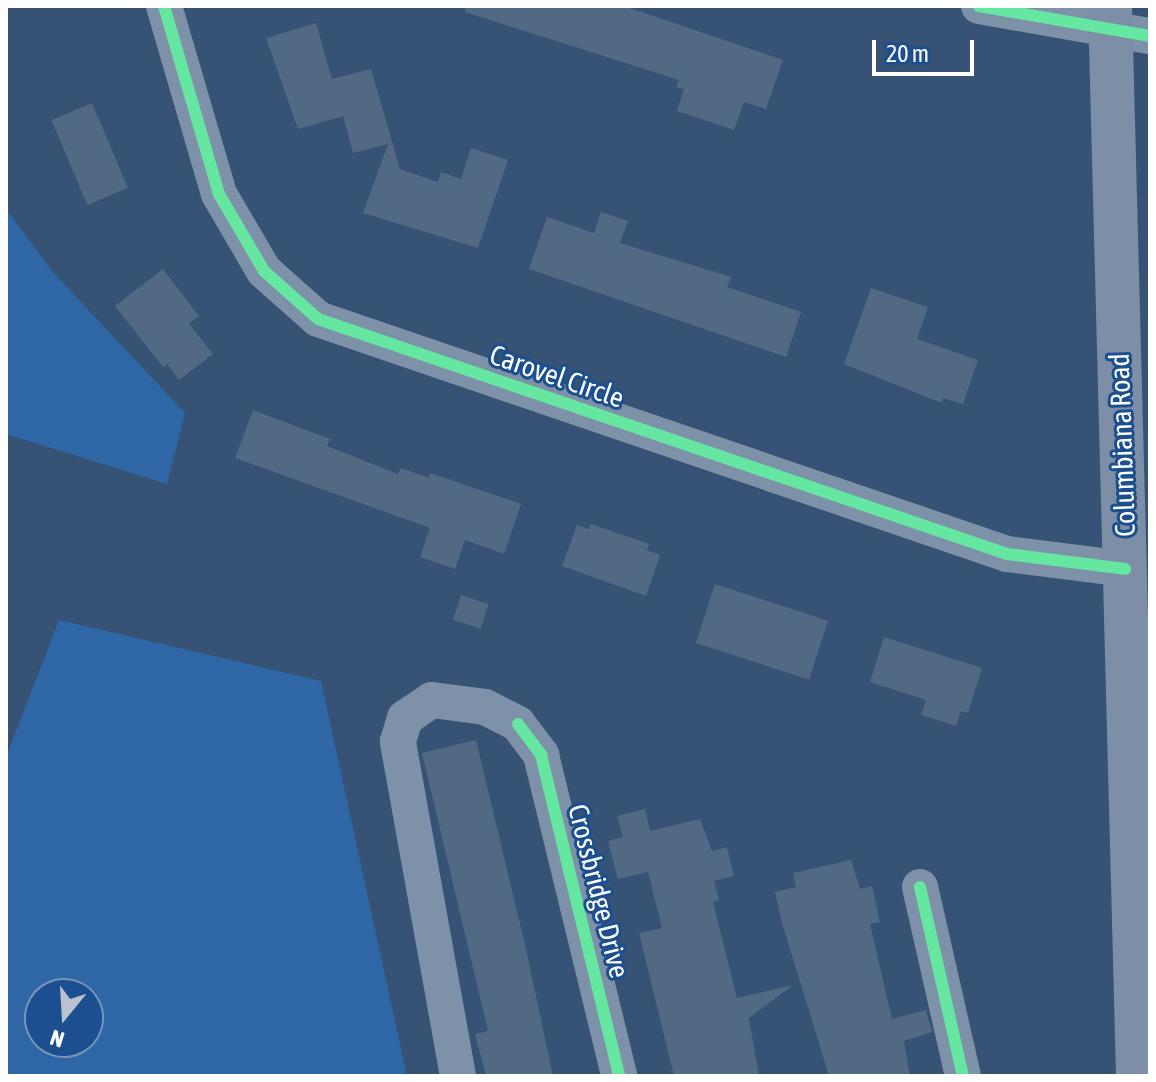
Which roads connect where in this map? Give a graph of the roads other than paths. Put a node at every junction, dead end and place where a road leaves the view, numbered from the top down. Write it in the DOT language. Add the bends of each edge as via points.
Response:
graph roads {
  1 [pos="164,6"];
  2 [pos="979,6"];
  3 [pos="1123,25"];
  4 [pos="1125,569"];
  5 [pos="1141,873"];
  6 [pos="920,887"];
  7 [pos="458,1076"];
  8 [pos="619,1076"];
  9 [pos="963,1076"];
  10 [pos="1138,1076"];
  1 -- 4 [label="street, Carovel Circle" via="219,194 264,271 318,319 1007,554"];
  2 -- 3 [label="street"];
  3 -- 4 [label="main road, Columbiana Road"];
  4 -- 5 [label="main road, Columbiana Road"];
  5 -- 10 [label="main road, Columbiana Road"];
  6 -- 9 [label="street"];
  7 -- 8 [label="street, Crossbridge Drive" via="398,741 405,718 432,700 485,707 518,724 541,755"];
}
